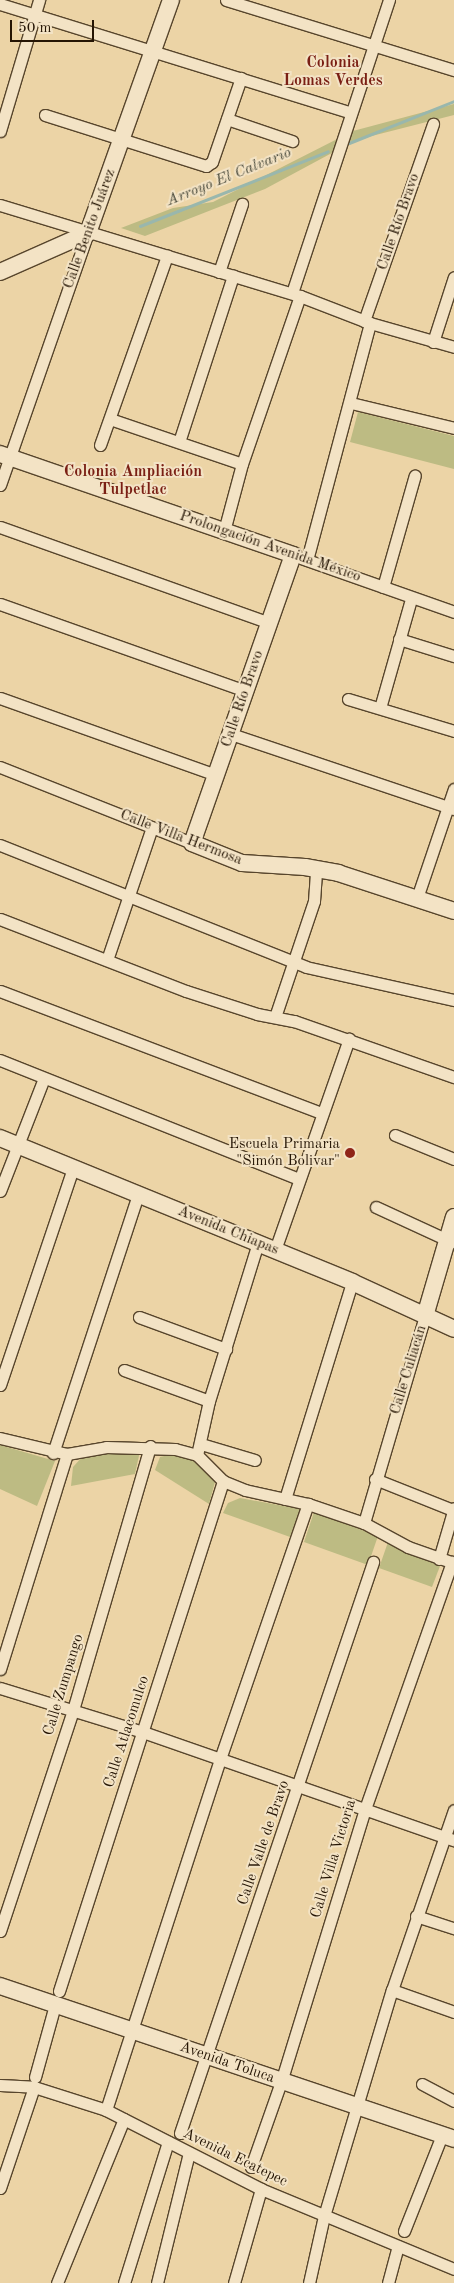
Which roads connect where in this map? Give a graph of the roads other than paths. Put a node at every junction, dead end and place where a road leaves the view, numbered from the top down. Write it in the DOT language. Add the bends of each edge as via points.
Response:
graph roads {
  1 [pos="39,0"];
  2 [pos="171,0"];
  3 [pos="226,0"];
  4 [pos="389,0"];
  5 [pos="0,4"];
  6 [pos="34,15"];
  7 [pos="374,45"];
  8 [pos="154,50"];
  9 [pos="454,70"];
  10 [pos="241,78"];
  11 [pos="349,112"];
  12 [pos="45,115"];
  13 [pos="227,119"];
  14 [pos="433,124"];
  15 [pos="0,131"];
  16 [pos="123,140"];
  17 [pos="292,142"];
  18 [pos="242,204"];
  19 [pos="0,205"];
  20 [pos="88,232"];
  21 [pos="167,256"];
  22 [pos="3,269"];
  23 [pos="219,272"];
  24 [pos="233,276"];
  25 [pos="454,277"];
  26 [pos="296,294"];
  27 [pos="367,322"];
  28 [pos="433,342"];
  29 [pos="454,348"];
  30 [pos="351,404"];
  31 [pos="110,419"];
  32 [pos="454,428"];
  33 [pos="179,442"];
  34 [pos="100,445"];
  35 [pos="5,456"];
  36 [pos="242,464"];
  37 [pos="414,475"];
  38 [pos="0,484"];
  39 [pos="0,527"];
  40 [pos="224,531"];
  41 [pos="300,558"];
  42 [pos="383,588"];
  43 [pos="410,602"];
  44 [pos="0,604"];
  45 [pos="454,612"];
  46 [pos="269,623"];
  47 [pos="399,639"];
  48 [pos="454,656"];
  49 [pos="246,691"];
  50 [pos="0,698"];
  51 [pos="348,699"];
  52 [pos="380,708"];
  53 [pos="454,731"];
  54 [pos="231,734"];
  55 [pos="0,767"];
  56 [pos="216,775"];
  57 [pos="454,789"];
  58 [pos="451,808"];
  59 [pos="152,827"];
  60 [pos="192,843"];
  61 [pos="0,845"];
  62 [pos="316,868"];
  63 [pos="130,896"];
  64 [pos="417,898"];
  65 [pos="454,911"];
  66 [pos="0,920"];
  67 [pos="107,960"];
  68 [pos="293,961"];
  69 [pos="0,991"];
  70 [pos="454,1000"];
  71 [pos="275,1017"];
  72 [pos="349,1039"];
  73 [pos="0,1060"];
  74 [pos="454,1077"];
  75 [pos="44,1078"];
  76 [pos="322,1113"];
  77 [pos="395,1135"];
  78 [pos="0,1138"];
  79 [pos="18,1145"];
  80 [pos="454,1159"];
  81 [pos="73,1168"];
  82 [pos="299,1179"];
  83 [pos="0,1191"];
  84 [pos="138,1194"];
  85 [pos="376,1207"];
  86 [pos="454,1217"];
  87 [pos="451,1241"];
  88 [pos="258,1243"];
  89 [pos="275,1250"];
  90 [pos="352,1282"];
  91 [pos="425,1316"];
  92 [pos="139,1318"];
  93 [pos="454,1329"];
  94 [pos="226,1349"];
  95 [pos="124,1370"];
  96 [pos="0,1385"];
  97 [pos="209,1401"];
  98 [pos="0,1438"];
  99 [pos="150,1446"];
  100 [pos="199,1450"];
  101 [pos="53,1453"];
  102 [pos="66,1454"];
  103 [pos="255,1460"];
  104 [pos="375,1479"];
  105 [pos="223,1481"];
  106 [pos="285,1499"];
  107 [pos="308,1504"];
  108 [pos="454,1509"];
  109 [pos="364,1523"];
  110 [pos="439,1559"];
  111 [pos="373,1562"];
  112 [pos="453,1563"];
  113 [pos="0,1669"];
  114 [pos="0,1688"];
  115 [pos="73,1710"];
  116 [pos="143,1732"];
  117 [pos="220,1759"];
  118 [pos="299,1786"];
  119 [pos="365,1809"];
  120 [pos="454,1810"];
  121 [pos="450,1839"];
  122 [pos="416,1916"];
  123 [pos="454,1928"];
  124 [pos="0,1931"];
  125 [pos="0,1986"];
  126 [pos="392,1990"];
  127 [pos="57,1998"];
  128 [pos="454,2012"];
  129 [pos="133,2031"];
  130 [pos="207,2056"];
  131 [pos="34,2082"];
  132 [pos="281,2082"];
  133 [pos="422,2084"];
  134 [pos="0,2085"];
  135 [pos="454,2101"];
  136 [pos="358,2108"];
  137 [pos="106,2110"];
  138 [pos="124,2118"];
  139 [pos="180,2133"];
  140 [pos="448,2137"];
  141 [pos="168,2142"];
  142 [pos="189,2153"];
  143 [pos="251,2167"];
  144 [pos="0,2188"];
  145 [pos="262,2189"];
  146 [pos="324,2216"];
  147 [pos="404,2231"];
  148 [pos="398,2246"];
  149 [pos="454,2270"];
  150 [pos="57,2283"];
  151 [pos="124,2283"];
  152 [pos="157,2283"];
  153 [pos="234,2283"];
  154 [pos="309,2283"];
  155 [pos="388,2283"];
  1 -- 6 [label="street"];
  2 -- 8 [label="street, Calle Benito Juárez"];
  3 -- 7 [label="street"];
  4 -- 7 [label="street"];
  5 -- 6 [label="street"];
  6 -- 8 [label="street"];
  6 -- 15 [label="street"];
  7 -- 9 [label="street"];
  7 -- 11 [label="street"];
  8 -- 10 [label="street"];
  8 -- 16 [label="street, Calle Benito Juárez"];
  10 -- 11 [label="street"];
  10 -- 13 [label="street"];
  11 -- 26 [label="street"];
  12 -- 16 [label="street"];
  13 -- 16 [label="street" via="212,162 208,165"];
  13 -- 17 [label="street"];
  14 -- 27 [label="street, Calle Río Bravo"];
  16 -- 20 [label="street, Calle Benito Juárez"];
  18 -- 23 [label="street"];
  19 -- 20 [label="street"];
  20 -- 21 [label="street"];
  20 -- 22 [label="street"];
  20 -- 35 [label="street, Calle Benito Juárez"];
  21 -- 23 [label="street"];
  21 -- 31 [label="street"];
  23 -- 24 [label="street"];
  24 -- 26 [label="street"];
  24 -- 33 [label="street"];
  25 -- 28 [label="street"];
  26 -- 27 [label="street"];
  26 -- 36 [label="street"];
  27 -- 28 [label="street"];
  27 -- 30 [label="street, Calle Río Bravo"];
  28 -- 29 [label="street"];
  30 -- 32 [label="street"];
  30 -- 41 [label="street, Calle Río Bravo"];
  31 -- 33 [label="street"];
  31 -- 34 [label="street"];
  33 -- 36 [label="street"];
  35 -- 38 [label="street, Calle Benito Juárez"];
  35 -- 40 [label="street, Prolongación Avenida México"];
  36 -- 40 [label="street"];
  37 -- 42 [label="street"];
  39 -- 46 [label="street"];
  40 -- 41 [label="street, Prolongación Avenida México"];
  41 -- 42 [label="street, Prolongación Avenida México"];
  41 -- 46 [label="street, Calle Río Bravo"];
  42 -- 43 [label="street, Prolongación Avenida México"];
  43 -- 45 [label="street, Prolongación Avenida México"];
  43 -- 47 [label="street"];
  44 -- 49 [label="street"];
  46 -- 49 [label="street, Calle Río Bravo"];
  47 -- 48 [label="street"];
  47 -- 52 [label="street"];
  49 -- 54 [label="street, Calle Río Bravo"];
  50 -- 56 [label="street"];
  51 -- 52 [label="street"];
  52 -- 53 [label="street"];
  54 -- 56 [label="street, Calle Río Bravo"];
  54 -- 58 [label="street"];
  55 -- 59 [label="street, Calle Villa Hermosa"];
  56 -- 60 [label="street, Calle Río Bravo"];
  57 -- 58 [label="street"];
  58 -- 64 [label="street"];
  59 -- 60 [label="street, Calle Villa Hermosa"];
  59 -- 63 [label="street"];
  60 -- 62 [label="street, Calle Villa Hermosa" via="242,863"];
  61 -- 63 [label="street"];
  62 -- 64 [label="street, Calle Villa Hermosa"];
  62 -- 68 [label="street" via="314,901"];
  63 -- 67 [label="street"];
  63 -- 68 [label="street"];
  64 -- 65 [label="street, Calle Villa Hermosa"];
  66 -- 67 [label="street"];
  67 -- 71 [label="street" via="186,991"];
  68 -- 70 [label="street"];
  68 -- 71 [label="street"];
  69 -- 76 [label="street"];
  71 -- 72 [label="street"];
  72 -- 74 [label="street"];
  72 -- 76 [label="street"];
  73 -- 75 [label="street"];
  75 -- 79 [label="street"];
  75 -- 82 [label="street"];
  76 -- 82 [label="street"];
  77 -- 80 [label="street"];
  78 -- 79 [label="street, Avenida Chiapas"];
  79 -- 81 [label="street, Avenida Chiapas"];
  79 -- 83 [label="street"];
  81 -- 84 [label="street, Avenida Chiapas"];
  81 -- 96 [label="street"];
  82 -- 89 [label="street"];
  84 -- 88 [label="street, Avenida Chiapas"];
  84 -- 101 [label="street"];
  85 -- 87 [label="street"];
  86 -- 87 [label="street, Calle Culiacán"];
  87 -- 91 [label="street, Calle Culiacán"];
  88 -- 89 [label="street, Avenida Chiapas"];
  88 -- 94 [label="street"];
  89 -- 90 [label="street, Avenida Chiapas"];
  90 -- 91 [label="street, Avenida Chiapas"];
  90 -- 106 [label="street"];
  91 -- 93 [label="street, Avenida Chiapas"];
  91 -- 104 [label="street, Calle Culiacán"];
  92 -- 94 [label="street"];
  94 -- 97 [label="street"];
  95 -- 97 [label="street"];
  97 -- 100 [label="street"];
  98 -- 101 [label="street"];
  99 -- 100 [label="street"];
  99 -- 102 [label="street" via="106,1447"];
  99 -- 115 [label="street, Calle Zumpango"];
  100 -- 103 [label="street"];
  100 -- 105 [label="street"];
  101 -- 102 [label="street"];
  102 -- 113 [label="street"];
  104 -- 108 [label="street"];
  104 -- 109 [label="street, Calle Culiacán"];
  105 -- 106 [label="street" via="245,1490"];
  105 -- 116 [label="street, Calle Atlacomulco"];
  106 -- 107 [label="street"];
  107 -- 109 [label="street"];
  107 -- 117 [label="street"];
  108 -- 110 [label="street"];
  109 -- 110 [label="street"];
  110 -- 112 [label="street"];
  111 -- 118 [label="street, Calle Valle de Bravo"];
  112 -- 119 [label="street, Calle Villa Victoria"];
  114 -- 115 [label="street"];
  115 -- 116 [label="street"];
  115 -- 124 [label="street, Calle Zumpango"];
  116 -- 117 [label="street"];
  116 -- 127 [label="street, Calle Atlacomulco"];
  117 -- 118 [label="street"];
  117 -- 129 [label="street"];
  118 -- 119 [label="street"];
  118 -- 130 [label="street, Calle Valle de Bravo"];
  119 -- 121 [label="street"];
  119 -- 132 [label="street, Calle Villa Victoria"];
  120 -- 121 [label="street"];
  121 -- 122 [label="street"];
  122 -- 123 [label="street"];
  122 -- 126 [label="street"];
  125 -- 127 [label="street, Avenida Toluca"];
  126 -- 128 [label="street"];
  126 -- 136 [label="street"];
  127 -- 129 [label="street, Avenida Toluca"];
  127 -- 131 [label="street, Calle Atlacomulco"];
  129 -- 130 [label="street, Avenida Toluca"];
  129 -- 137 [label="street"];
  130 -- 132 [label="street, Avenida Toluca"];
  130 -- 139 [label="street, Calle Valle de Bravo"];
  131 -- 134 [label="street, Avenida Ecatepec"];
  131 -- 137 [label="street, Avenida Ecatepec"];
  131 -- 144 [label="street, Calle Atlacomulco"];
  132 -- 136 [label="street, Avenida Toluca"];
  132 -- 143 [label="street, Calle Villa Victoria"];
  133 -- 135 [label="street"];
  136 -- 140 [label="street, Avenida Toluca"];
  136 -- 146 [label="street"];
  137 -- 138 [label="street, Avenida Ecatepec"];
  138 -- 141 [label="street, Avenida Ecatepec"];
  138 -- 150 [label="street"];
  140 -- 147 [label="street"];
  141 -- 142 [label="street, Avenida Ecatepec"];
  141 -- 151 [label="street"];
  142 -- 145 [label="street, Avenida Ecatepec"];
  142 -- 152 [label="street"];
  145 -- 146 [label="street, Avenida Ecatepec"];
  145 -- 153 [label="street"];
  146 -- 148 [label="street, Avenida Ecatepec"];
  146 -- 154 [label="street"];
  148 -- 149 [label="street, Avenida Ecatepec"];
  148 -- 155 [label="street"];
}
